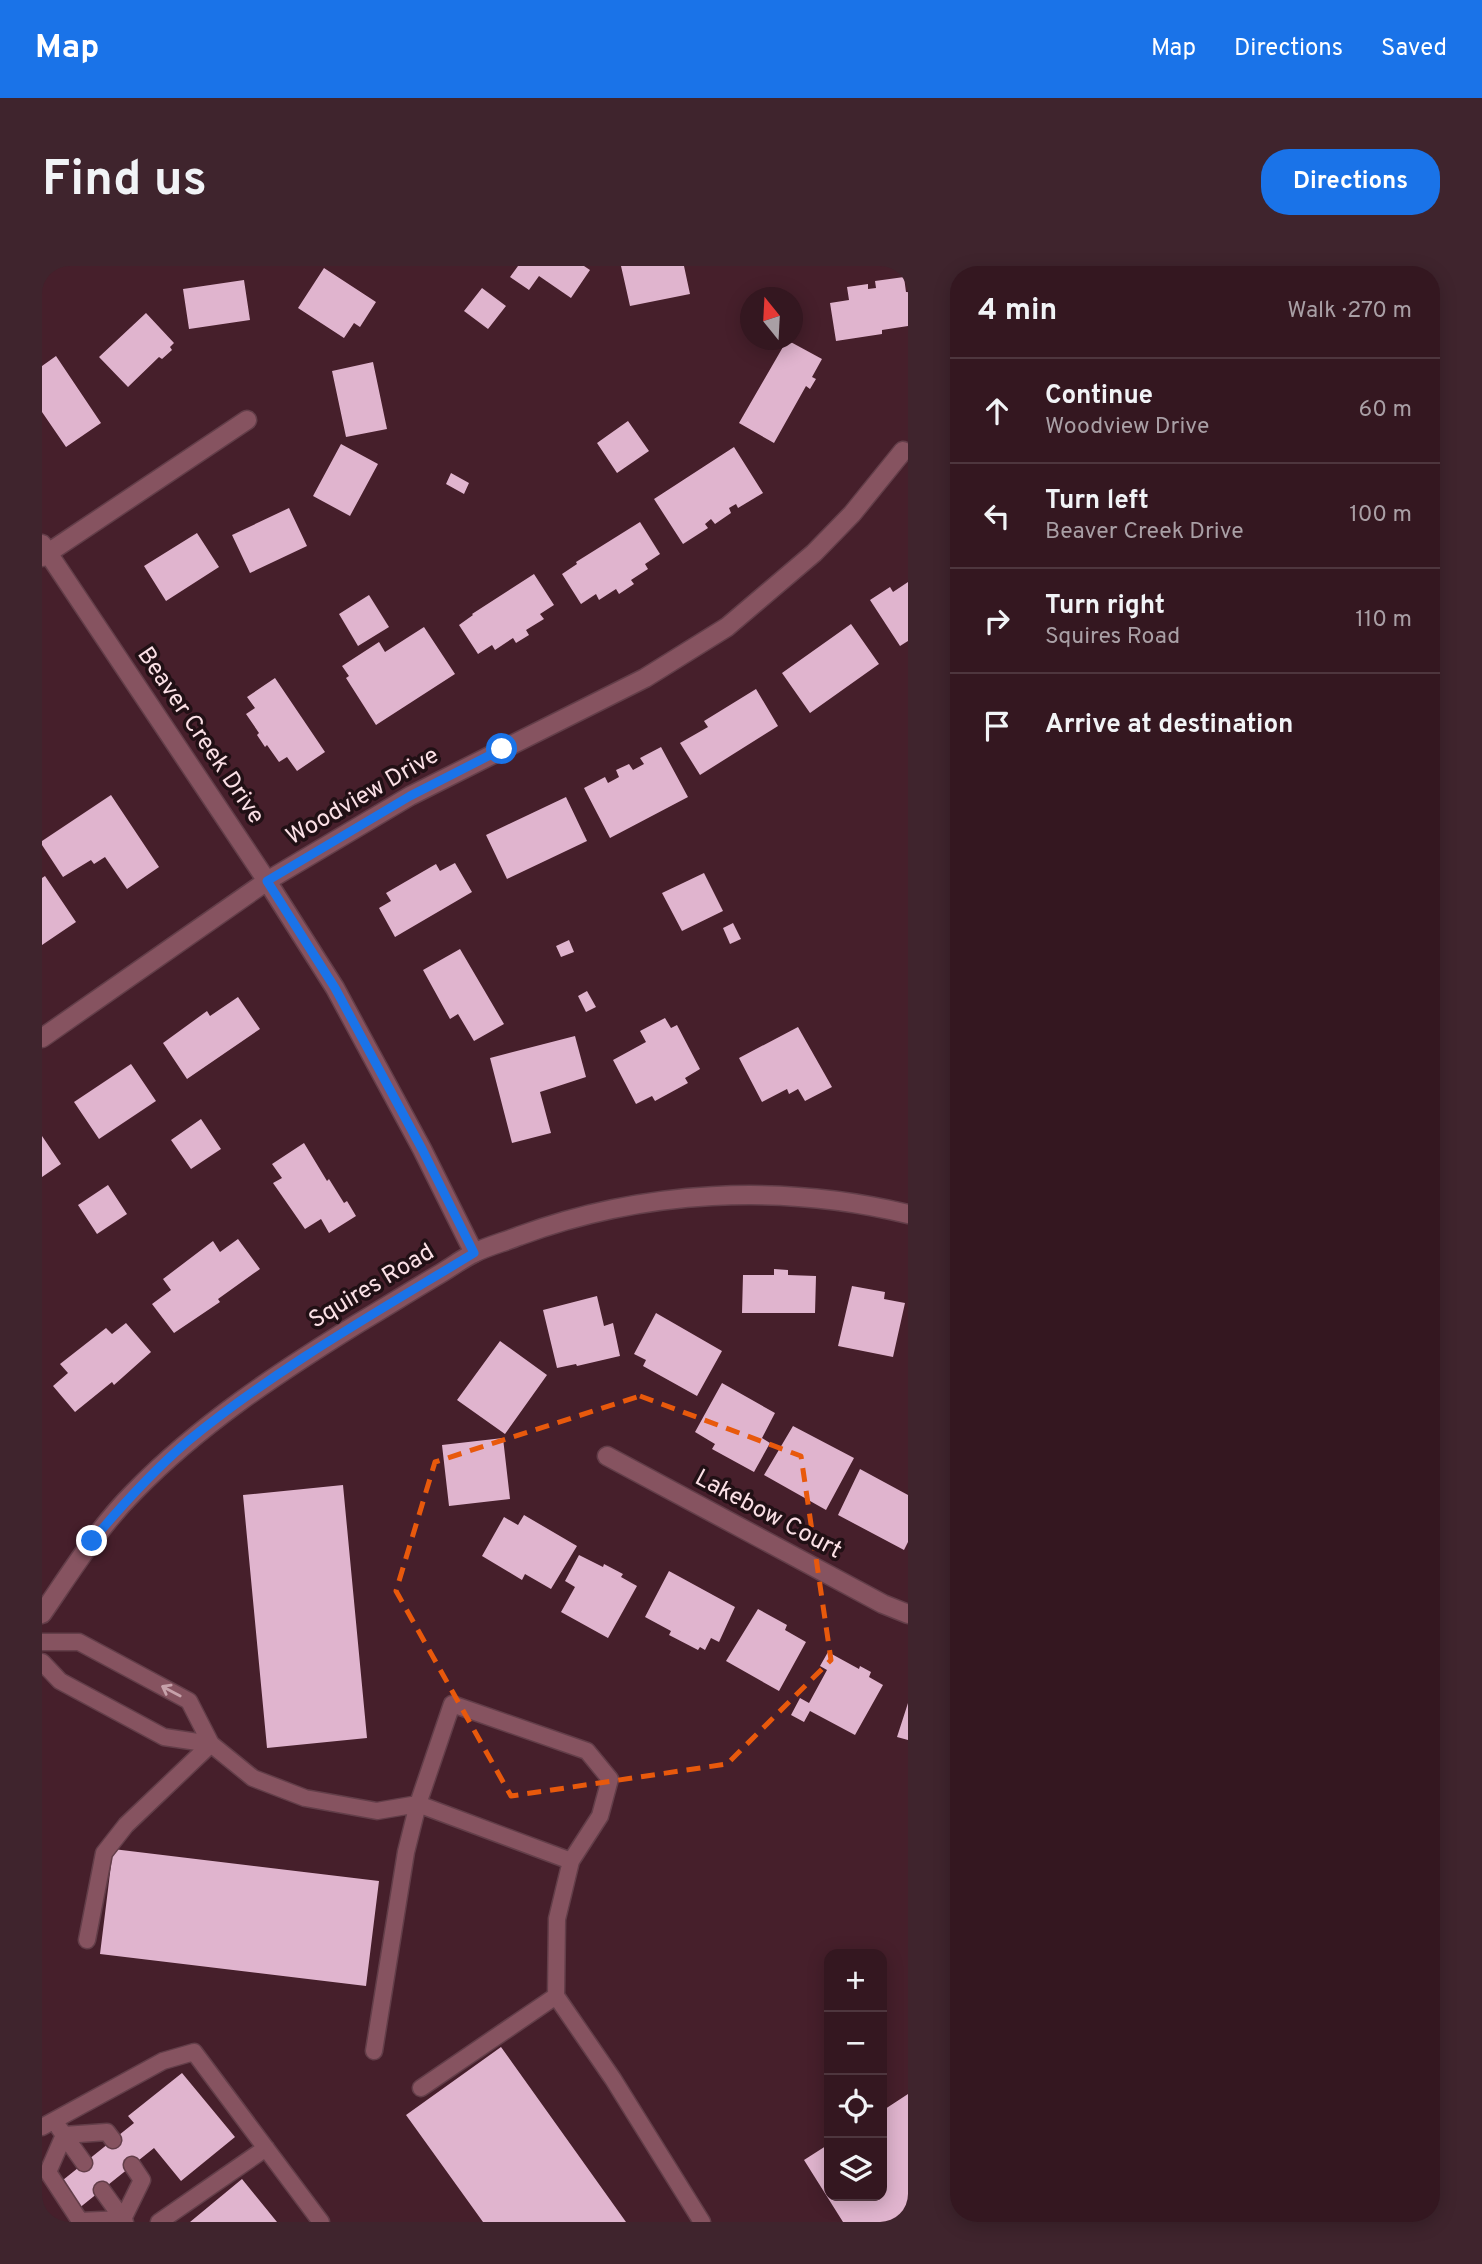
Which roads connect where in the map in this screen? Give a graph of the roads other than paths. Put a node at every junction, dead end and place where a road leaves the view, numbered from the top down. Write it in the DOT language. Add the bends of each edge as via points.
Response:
graph roads {
  1 [pos="247,420"];
  2 [pos="903,451"];
  3 [pos="44,551"];
  4 [pos="267,881"];
  5 [pos="42,1038"];
  6 [pos="908,1214"];
  7 [pos="474,1253"];
  8 [pos="607,1456"];
  9 [pos="42,1614"];
  10 [pos="908,1614"];
  11 [pos="42,1642"];
  12 [pos="42,1662"];
  13 [pos="211,1744"];
  14 [pos="418,1804"];
  15 [pos="571,1861"];
  16 [pos="87,1941"];
  17 [pos="556,1996"];
  18 [pos="374,2051"];
  19 [pos="421,2088"];
  20 [pos="48,2124"];
  21 [pos="64,2135"];
  22 [pos="113,2140"];
  23 [pos="266,2148"];
  24 [pos="84,2163"];
  25 [pos="132,2165"];
  26 [pos="102,2190"];
  27 [pos="124,2220"];
  28 [pos="159,2222"];
  29 [pos="321,2222"];
  30 [pos="702,2222"];
  1 -- 3 [label="street"];
  2 -- 4 [label="street, Woodview Drive" via="814,554 727,627 645,678 410,796"];
  3 -- 4 [label="street, Beaver Creek Drive"];
  4 -- 5 [label="street, Woodview Drive"];
  4 -- 7 [label="street, Beaver Creek Drive" via="335,988"];
  6 -- 7 [label="street, Squires Road" via="809,1196 681,1198 615,1208 546,1226"];
  7 -- 9 [label="street, Squires Road" via="296,1362 187,1442 133,1492 92,1541"];
  8 -- 10 [label="street, Lakebow Court"];
  13 -- 11 [label="lane, one-way" via="190,1701 79,1642"];
  12 -- 13 [label="lane" via="60,1681 164,1737"];
  13 -- 14 [label="lane" via="253,1778 305,1798 377,1811"];
  13 -- 16 [label="lane" via="126,1825 104,1853"];
  14 -- 15 [label="lane"];
  14 -- 15 [label="lane" via="452,1704 587,1751 610,1779 600,1815"];
  14 -- 18 [label="lane"];
  15 -- 17 [label="lane" via="557,1919"];
  17 -- 19 [label="lane"];
  17 -- 30 [label="lane"];
  20 -- 21 [label="lane"];
  20 -- 23 [label="lane" via="163,2061 194,2052"];
  21 -- 22 [label="lane" via="107,2132"];
  21 -- 24 [label="lane"];
  21 -- 27 [label="lane" via="48,2172 80,2221"];
  23 -- 28 [label="lane"];
  23 -- 29 [label="lane"];
  25 -- 27 [label="lane" via="142,2180"];
  26 -- 27 [label="lane"];
}
